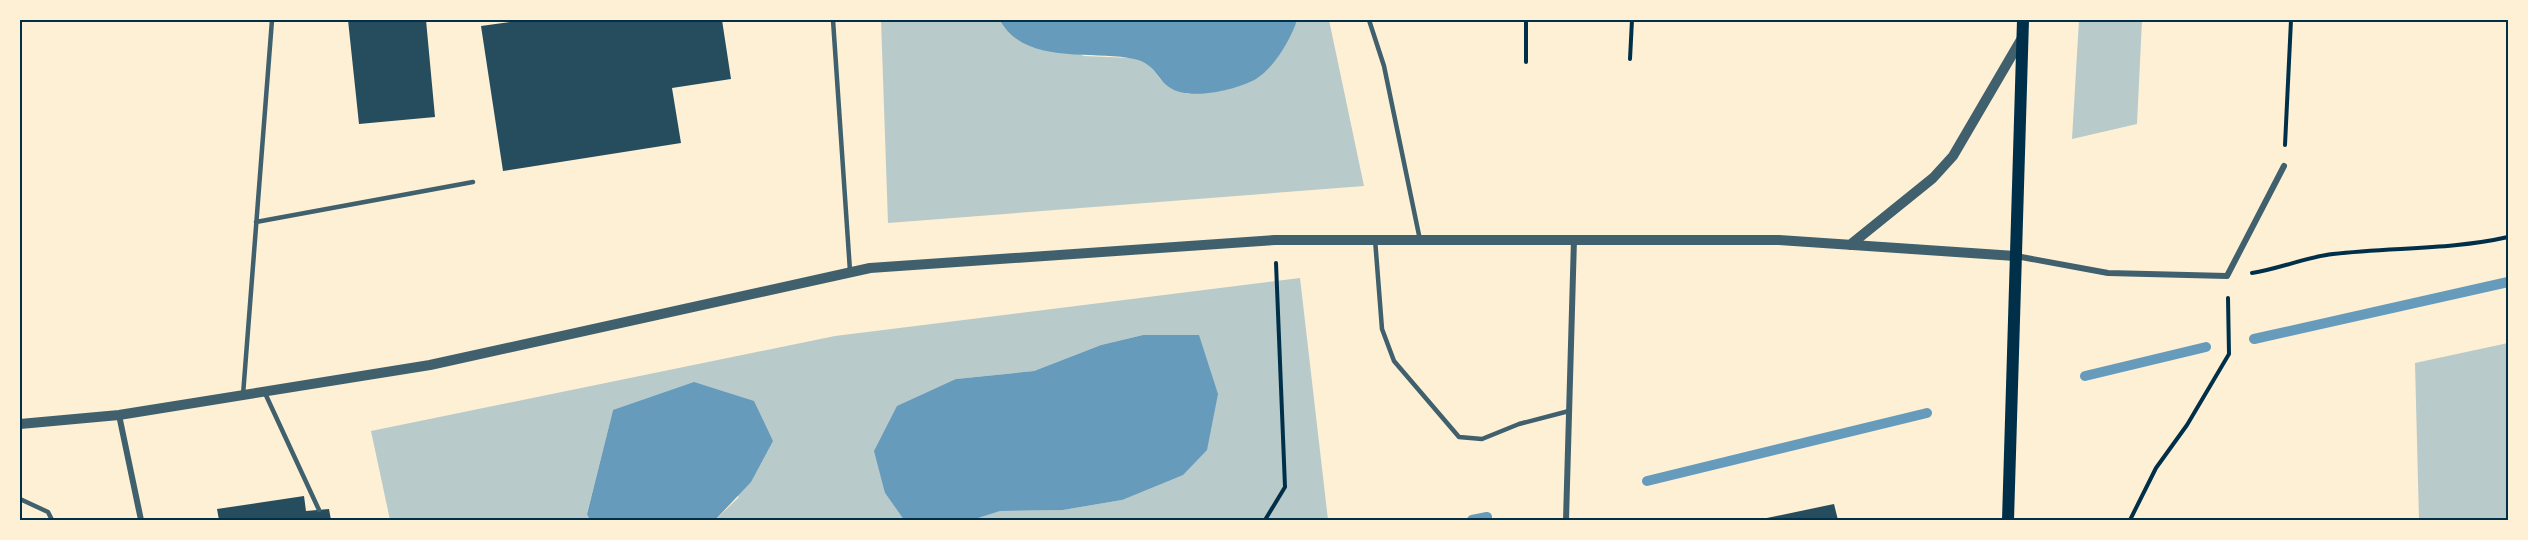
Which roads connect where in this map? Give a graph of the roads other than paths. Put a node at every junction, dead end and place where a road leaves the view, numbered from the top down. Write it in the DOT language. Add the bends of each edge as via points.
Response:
graph roads {
  1 [pos="272,20"];
  2 [pos="833,20"];
  3 [pos="1369,20"];
  4 [pos="2023,20"];
  5 [pos="2022,38"];
  6 [pos="2284,166"];
  7 [pos="473,182"];
  8 [pos="256,222"];
  9 [pos="1375,239"];
  10 [pos="1574,239"];
  11 [pos="1420,240"];
  12 [pos="1850,245"];
  13 [pos="2015,256"];
  14 [pos="850,272"];
  15 [pos="264,391"];
  16 [pos="243,395"];
  17 [pos="1569,411"];
  18 [pos="119,415"];
  19 [pos="20,424"];
  20 [pos="20,499"];
  21 [pos="319,510"];
  22 [pos="52,520"];
  23 [pos="141,520"];
  24 [pos="1566,520"];
  25 [pos="2008,520"];
  1 -- 8 [label="lane"];
  2 -- 14 [label="lane"];
  3 -- 11 [label="lane" via="1384,66"];
  4 -- 5 [label="main road"];
  5 -- 12 [label="street" via="1953,156"];
  5 -- 13 [label="main road"];
  6 -- 13 [label="street" via="2227,276 2108,273"];
  7 -- 8 [label="lane"];
  8 -- 16 [label="lane"];
  9 -- 11 [label="street"];
  9 -- 14 [label="street" via="1275,240"];
  9 -- 17 [label="lane" via="1382,329 1394,361 1459,437 1482,439"];
  10 -- 11 [label="street"];
  10 -- 12 [label="street" via="1779,240"];
  10 -- 17 [label="street"];
  12 -- 13 [label="street"];
  13 -- 25 [label="main road"];
  14 -- 15 [label="street" via="430,365"];
  15 -- 16 [label="street"];
  15 -- 21 [label="lane"];
  16 -- 18 [label="street"];
  17 -- 24 [label="street"];
  18 -- 19 [label="street"];
  18 -- 23 [label="street"];
  20 -- 22 [label="lane" via="48,512"];
}
